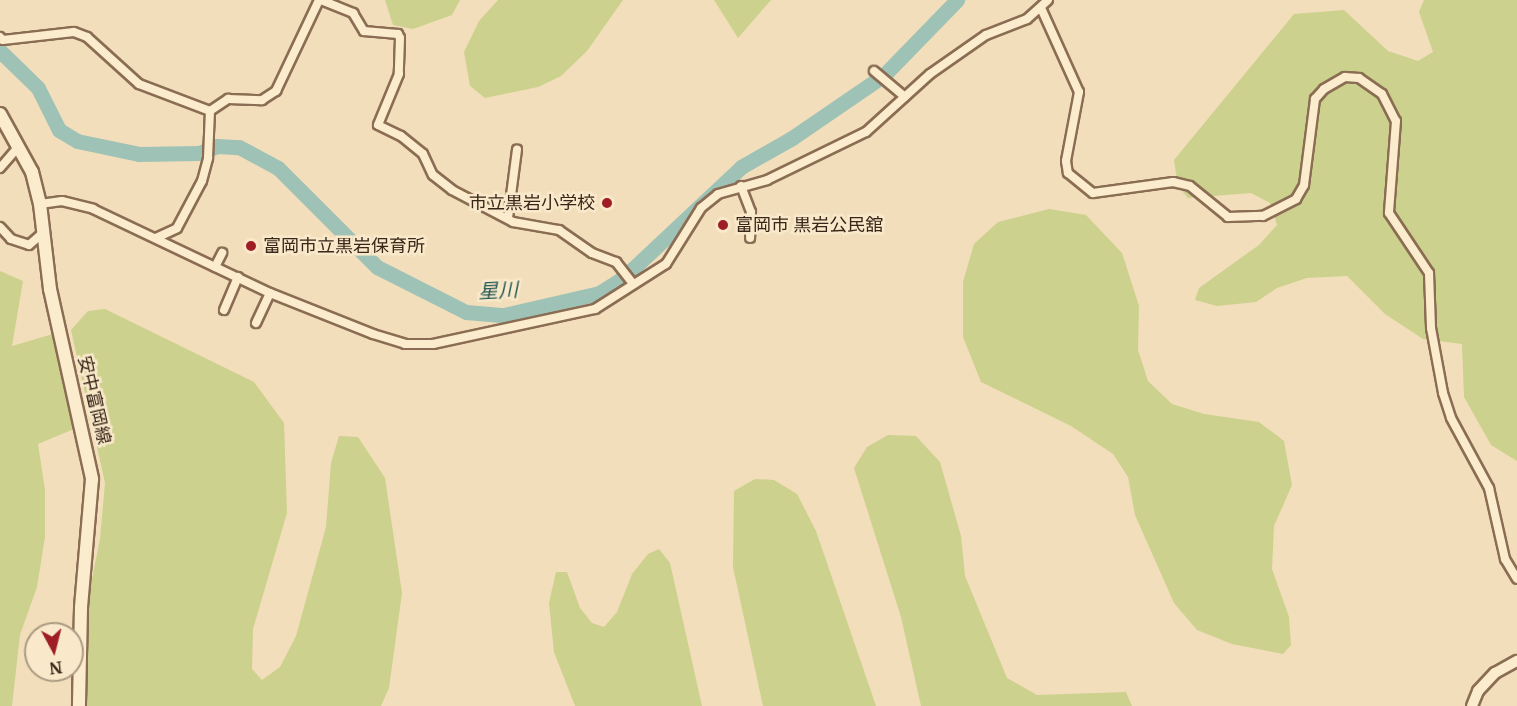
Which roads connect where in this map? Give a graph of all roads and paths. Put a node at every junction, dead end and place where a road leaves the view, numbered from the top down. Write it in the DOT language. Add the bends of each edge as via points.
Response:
graph roads {
  1 [pos="320,0"];
  2 [pos="1048,0"];
  3 [pos="1041,8"];
  4 [pos="0,37"];
  5 [pos="874,71"];
  6 [pos="905,97"];
  7 [pos="210,111"];
  8 [pos="0,114"];
  9 [pos="19,146"];
  10 [pos="518,150"];
  11 [pos="1,164"];
  12 [pos="741,186"];
  13 [pos="40,204"];
  14 [pos="508,218"];
  15 [pos="0,227"];
  16 [pos="44,232"];
  17 [pos="156,238"];
  18 [pos="750,238"];
  19 [pos="222,253"];
  20 [pos="215,267"];
  21 [pos="237,277"];
  22 [pos="632,283"];
  23 [pos="270,293"];
  24 [pos="224,310"];
  25 [pos="256,323"];
  26 [pos="1517,579"];
  27 [pos="1517,661"];
  28 [pos="79,706"];
  29 [pos="1472,706"];
  1 -- 7 [label="street" via="276,91 262,100 228,99"];
  1 -- 14 [label="street" via="353,13 364,31 398,34 400,38 399,74 378,125 401,136 423,154 434,175 452,190"];
  2 -- 3 [label="street"];
  3 -- 6 [label="street" via="1027,19 986,35"];
  3 -- 26 [label="street" via="1079,92 1066,161 1068,173 1093,194 1173,182 1190,186 1228,216 1263,216 1296,199 1304,185 1315,99 1324,89 1345,77 1359,78 1382,94 1396,121 1389,213 1429,273 1431,328 1443,393 1451,418 1489,488 1505,559"];
  4 -- 7 [label="street" via="3,40 74,32 87,37 139,84"];
  5 -- 6 [label="street"];
  6 -- 12 [label="street" via="866,132 767,180"];
  7 -- 17 [label="street" via="208,158 202,181 177,228"];
  8 -- 9 [label="main road, 安中富岡線"];
  9 -- 11 [label="street"];
  9 -- 13 [label="main road, 安中富岡線" via="32,172"];
  10 -- 14 [label="street"];
  12 -- 18 [label="street" via="751,212"];
  12 -- 22 [label="street" via="718,194 701,208 675,254"];
  13 -- 16 [label="main road, 安中富岡線"];
  13 -- 17 [label="street" via="62,201 82,205"];
  14 -- 22 [label="street" via="559,230 592,253 616,262"];
  15 -- 16 [label="street" via="11,239 29,245"];
  16 -- 28 [label="main road, 安中富岡線" via="52,299 92,479 81,608"];
  17 -- 20 [label="street"];
  19 -- 20 [label="street"];
  20 -- 21 [label="street"];
  21 -- 23 [label="street"];
  21 -- 24 [label="street"];
  22 -- 23 [label="street" via="595,309 433,344 395,341"];
  23 -- 25 [label="street"];
  27 -- 29 [label="street" via="1495,674 1478,692"];
}
